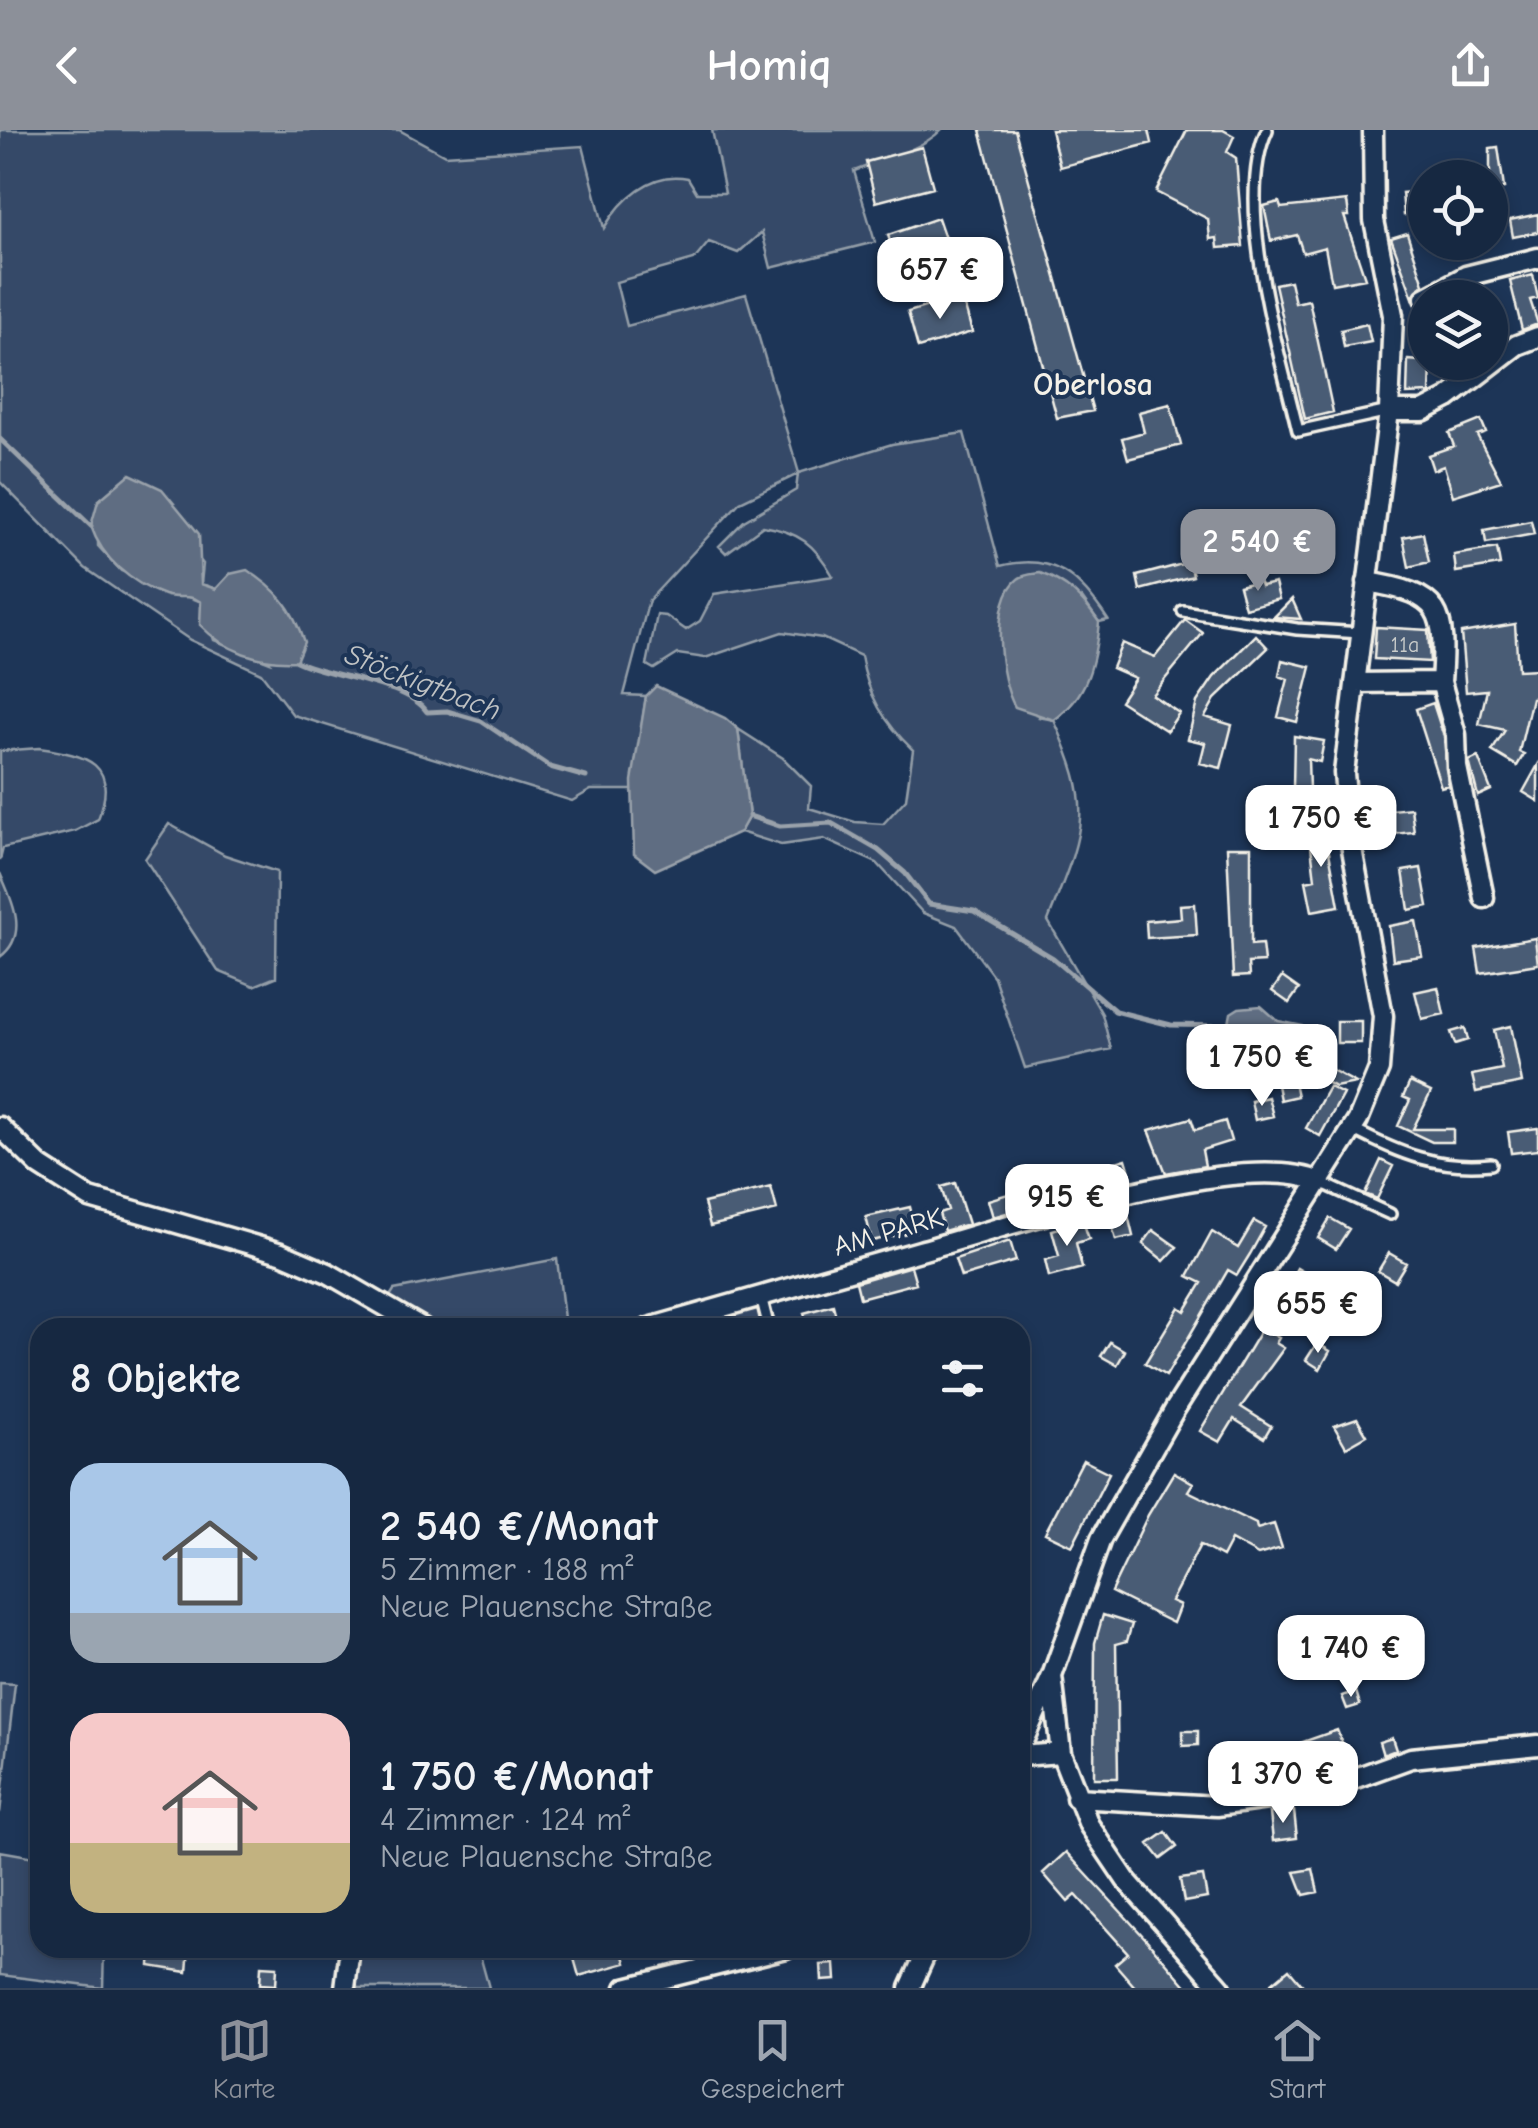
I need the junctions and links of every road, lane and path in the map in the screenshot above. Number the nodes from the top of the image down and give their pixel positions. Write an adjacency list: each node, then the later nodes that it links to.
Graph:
1 (1267, 130): 8 (lane)
2 (1373, 130): 6 (street)
3 (1538, 258): 4 (street)
4 (1459, 280)
5 (1408, 307): 6 (street)
6 (1393, 315): 8 (street)
7 (1538, 337): 8 (street)
8 (1390, 411): 9 (street)
9 (1368, 582): 11 (street); 12 (street)
10 (1183, 612): 11 (lane)
11 (1361, 632): 13 (street)
12 (1441, 682): 13 (street); 14 (street)
13 (1354, 684): 16 (street)
14 (1484, 898)
15 (0, 1127): 21 (street)
16 (1352, 1129): 17 (lane); 18 (street)
17 (1491, 1164)
18 (1320, 1182): 19 (lane); 20 (street, AM PARK); 24 (street)
19 (1390, 1214)
20 (761, 1296): 22 (street, AM PARK); 23 (lane)
21 (406, 1318)
22 (684, 1318)
23 (766, 1318)
24 (1052, 1676): 25 (street); 27 (street)
25 (1030, 1726)
26 (1538, 1745): 29 (street)
27 (1061, 1753): 28 (street); 29 (street)
28 (1030, 1755)
29 (1076, 1798): 36 (street)
30 (349, 1958): 33 (street)
31 (746, 1958): 34 (street)
32 (924, 1958): 35 (street)
33 (346, 1988)
34 (626, 1988)
35 (910, 1988)
36 (1221, 1988)

